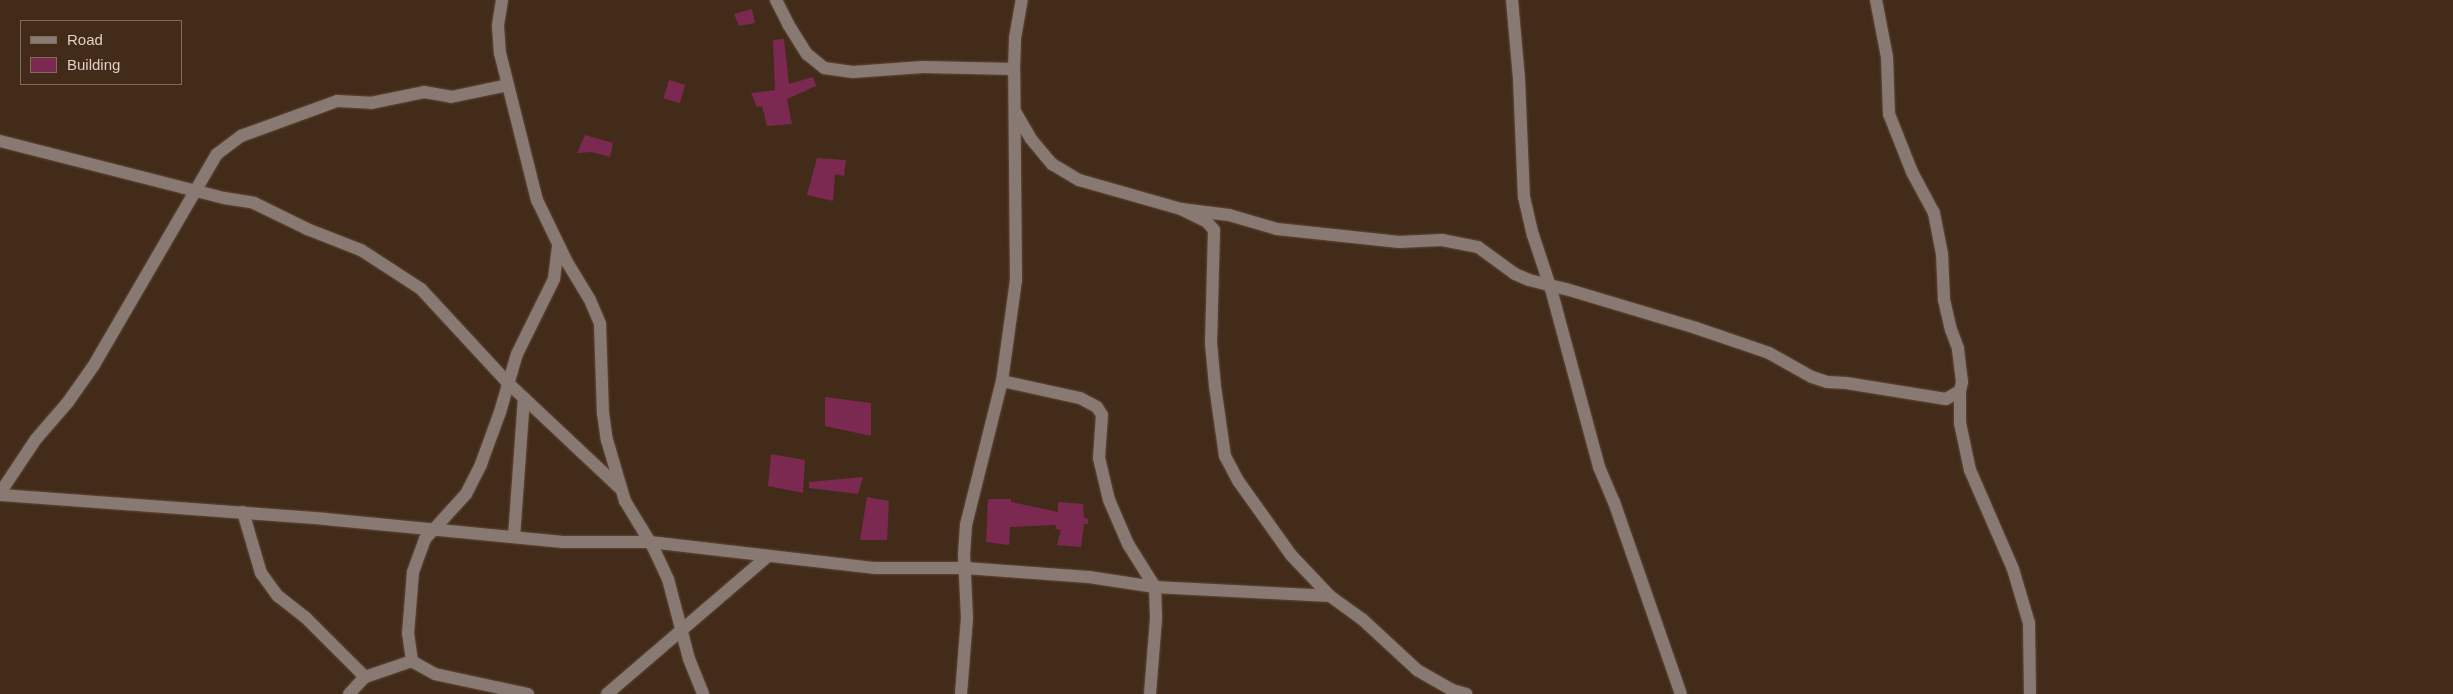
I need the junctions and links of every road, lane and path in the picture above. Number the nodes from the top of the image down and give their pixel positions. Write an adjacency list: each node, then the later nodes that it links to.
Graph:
1 (502, 0): 7 (street)
2 (776, 0): 6 (street)
3 (1022, 0): 6 (street)
4 (1512, 0): 13 (street)
5 (1876, 0): 16 (street)
6 (1014, 69): 8 (street)
7 (508, 85): 10 (street); 12 (street)
8 (1016, 113): 11 (street); 14 (street)
9 (0, 141): 10 (street)
10 (195, 191): 15 (street); 19 (street)
11 (1181, 210): 13 (street); 27 (street)
12 (558, 245): 15 (street); 18 (street)
13 (1550, 287): 16 (street); 38 (street)
14 (1002, 381): 25 (street); 26 (street)
15 (508, 383): 17 (street); 21 (street)
16 (1960, 392): 39 (street)
17 (524, 398): 18 (street); 22 (street)
18 (620, 488): 23 (street)
19 (0, 494): 20 (street)
20 (243, 512): 21 (street); 30 (street)
21 (434, 529): 22 (street); 29 (street)
22 (514, 537): 23 (street)
23 (650, 542): 24 (street); 28 (street)
24 (768, 556): 25 (street); 28 (street)
25 (964, 568): 26 (street); 35 (street)
26 (1154, 587): 27 (street); 36 (street)
27 (1330, 596): 37 (street)
28 (682, 630): 33 (street); 34 (street)
29 (412, 661): 30 (street); 32 (street)
30 (365, 677): 31 (street)
31 (349, 694)
32 (528, 694)
33 (607, 694)
34 (704, 694)
35 (961, 694)
36 (1150, 694)
37 (1466, 694)
38 (1681, 694)
39 (2030, 694)

